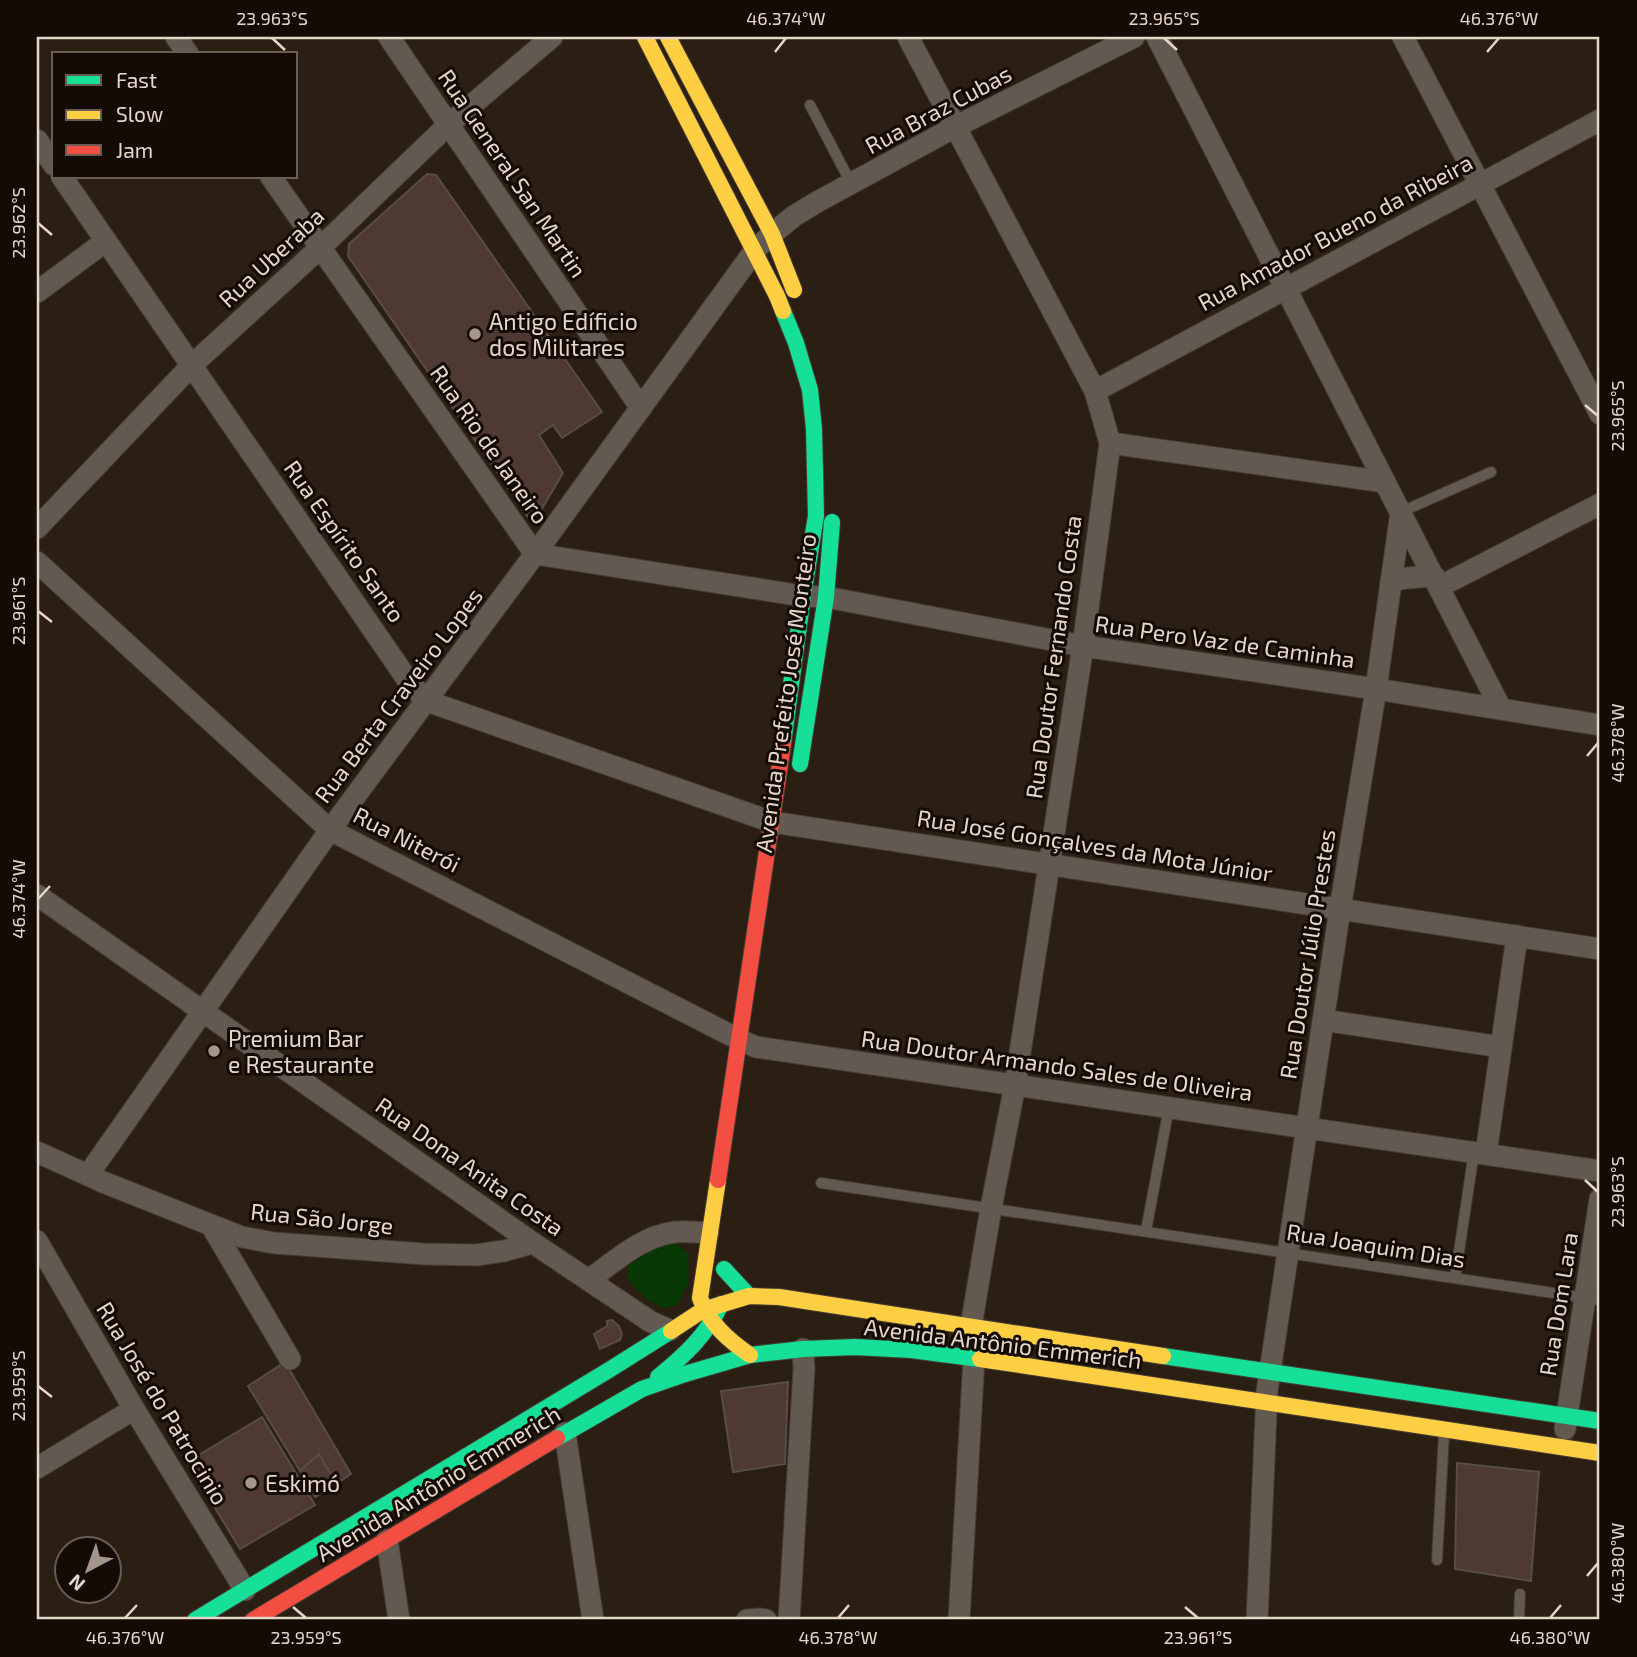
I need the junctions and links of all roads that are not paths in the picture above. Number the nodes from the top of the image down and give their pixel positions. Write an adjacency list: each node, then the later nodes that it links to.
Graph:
1 (176, 37): 10 (street)
2 (389, 37): 13 (street, Rua General San Martin)
3 (552, 37): 13 (street, Rua Uberaba)
4 (645, 37): 24 (main road, Avenida Prefeito José Monteiro)
5 (668, 37): 21 (main road)
6 (908, 37): 14 (street, Rua Doutor Fernando Costa)
7 (1133, 37): 14 (street, Rua Braz Cubas)
8 (1157, 37): 25 (street)
9 (1403, 37): 19 (street)
10 (187, 52)
11 (810, 104): 20 (lane)
12 (1600, 120): 19 (street, Rua Amador Bueno da Ribeira)
13 (448, 125): 23 (street, Rua Uberaba); 30 (street, Rua General San Martin)
14 (955, 127): 20 (street, Rua Braz Cubas); 29 (street, Rua Doutor Fernando Costa)
15 (37, 140): 16 (street)
16 (52, 162)
17 (63, 178): 22 (street, Rua Espírito Santo)
18 (272, 178): 23 (street, Rua Rio de Janeiro)
19 (1480, 184): 25 (street, Rua Amador Bueno da Ribeira); 31 (street)
20 (852, 185): 21 (street, Rua Braz Cubas)
21 (772, 234): 24 (street, Rua Braz Cubas); 27 (main road)
22 (106, 241): 26 (street); 28 (street, Rua Espírito Santo)
23 (320, 248): 28 (street, Rua Uberaba); 39 (street, Rua Rio de Janeiro)
24 (755, 250): 30 (street, Rua Berta Craveiro Lopes); 43 (main road, Avenida Prefeito José Monteiro)
25 (1286, 289): 29 (street, Rua Amador Bueno da Ribeira); 34 (street)
26 (37, 292)
27 (800, 305)
28 (192, 365): 38 (street, Rua Uberaba); 47 (street, Rua Espírito Santo)
29 (1095, 391): 32 (street, Rua Doutor Fernando Costa)
30 (640, 408): 39 (street, Rua Berta Craveiro Lopes)
31 (1600, 414)
32 (1110, 443): 34 (street); 45 (street, Rua Doutor Fernando Costa)
33 (1492, 472): 37 (lane)
34 (1385, 482): 37 (street)
35 (1600, 504): 42 (street)
36 (834, 508): 44 (main road, Avenida Prefeito José Monteiro)
37 (1401, 512): 41 (street, Rua Doutor Júlio Prestes); 42 (street)
38 (37, 528)
39 (536, 554): 43 (street, Rua Rio de Janeiro); 47 (street, Rua Berta Craveiro Lopes)
40 (37, 562): 52 (street, Rua Niterói)
41 (1391, 581): 42 (street); 46 (street, Rua Doutor Júlio Prestes)
42 (1436, 582): 48 (street)
43 (803, 596): 44 (street, Rua Pero Vaz de Caminha); 51 (main road, Avenida Prefeito José Monteiro)
44 (827, 597): 45 (street, Rua Pero Vaz de Caminha); 50 (main road, Avenida Prefeito José Monteiro)
45 (1083, 646): 46 (street, Rua Pero Vaz de Caminha); 53 (street, Rua Doutor Fernando Costa)
46 (1377, 689): 48 (street, Rua Pero Vaz de Caminha); 55 (street, Rua Doutor Júlio Prestes)
47 (427, 701): 51 (street); 52 (street, Rua Berta Craveiro Lopes)
48 (1501, 709): 49 (street, Rua Pero Vaz de Caminha)
49 (1600, 725)
50 (796, 785)
51 (785, 824): 53 (street, Rua José Gonçalves da Mota Júnior); 60 (main road, Avenida Prefeito José Monteiro)
52 (330, 830): 58 (street, Rua Berta Craveiro Lopes); 60 (street, Rua Niterói)
53 (1048, 865): 55 (street, Rua José Gonçalves da Mota Júnior); 62 (street, Rua Doutor Fernando Costa)
54 (37, 895): 58 (street, Rua Dona Anita Costa)
55 (1340, 909): 56 (street, Rua José Gonçalves da Mota Júnior); 59 (street, Rua Doutor Júlio Prestes)
56 (1517, 936): 57 (street, Rua José Gonçalves da Mota Júnior); 61 (street)
57 (1600, 949)
58 (203, 1011): 68 (street, Rua Berta Craveiro Lopes); 75 (street, Rua Dona Anita Costa)
59 (1324, 1020): 61 (street); 64 (street, Rua Doutor Júlio Prestes)
60 (751, 1045): 62 (street, Rua Doutor Armando Sales de Oliveira); 74 (main road, Avenida Prefeito José Monteiro)
61 (1501, 1047): 66 (street)
62 (1015, 1085): 63 (street, Rua Doutor Armando Sales de Oliveira); 71 (street, Rua Doutor Fernando Costa)
63 (1169, 1107): 64 (street, Rua Doutor Armando Sales de Oliveira); 73 (lane)
64 (1307, 1128): 66 (street, Rua Doutor Armando Sales de Oliveira); 77 (street, Rua Doutor Júlio Prestes)
65 (37, 1152): 68 (street, Rua São Jorge)
66 (1480, 1153): 67 (street, Rua Doutor Armando Sales de Oliveira); 78 (lane)
67 (1600, 1171)
68 (89, 1175): 72 (street, Rua São Jorge)
69 (821, 1182): 71 (lane, Rua Joaquim Dias)
70 (1600, 1199): 81 (street, Rua Dom Lara)
71 (991, 1208): 73 (lane, Rua Joaquim Dias); 84 (street, Rua Doutor Fernando Costa)
72 (211, 1226): 75 (street, Rua São Jorge); 90 (street)
73 (1146, 1231): 77 (lane, Rua Joaquim Dias)
74 (708, 1233): 79 (street); 83 (main road, Avenida Prefeito José Monteiro)
75 (533, 1243): 79 (street, Rua Dona Anita Costa)
76 (38, 1244): 94 (street, Rua José do Patrocinio)
77 (1289, 1253): 78 (lane, Rua Joaquim Dias); 91 (street, Rua Doutor Júlio Prestes)
78 (1455, 1278): 81 (lane, Rua Joaquim Dias)
79 (589, 1280): 85 (street, Rua Dona Anita Costa)
80 (749, 1296): 82 (main road, Avenida Antônio Emmerich); 82 (main road); 84 (main road, Avenida Antônio Emmerich)
81 (1593, 1299): 95 (street, Rua Dom Lara)
82 (721, 1304): 83 (main road)
83 (708, 1316): 85 (main road, Avenida Antônio Emmerich); 87 (main road); 88 (main road)
84 (971, 1326): 91 (main road, Avenida Antônio Emmerich)
85 (670, 1331): 87 (main road); 104 (main road, Avenida Antônio Emmerich)
86 (803, 1349): 88 (main road, Avenida Antônio Emmerich); 89 (main road, Avenida Antônio Emmerich); 112 (street)
87 (690, 1350): 92 (main road)
88 (750, 1355): 92 (main road, Avenida Antônio Emmerich)
89 (974, 1358): 93 (main road, Avenida Antônio Emmerich); 113 (street)
90 (290, 1359)
91 (1270, 1371): 93 (street, Rua Doutor Júlio Prestes); 95 (main road, Avenida Antônio Emmerich)
92 (642, 1389): 98 (main road, Avenida Antônio Emmerich)
93 (1266, 1403): 97 (main road, Avenida Antônio Emmerich); 114 (street, Rua Doutor Júlio Prestes)
94 (134, 1409): 101 (street); 104 (street, Rua José do Patrocinio)
95 (1567, 1416): 96 (main road, Avenida Antônio Emmerich); 99 (street, Rua Dom Lara)
96 (1600, 1421)
97 (1444, 1428): 99 (main road, Avenida Antônio Emmerich); 103 (lane)
98 (565, 1433): 102 (main road, Avenida Antônio Emmerich); 109 (street)
99 (1563, 1446): 100 (main road, Avenida Antônio Emmerich)
100 (1600, 1453)
101 (37, 1468)
102 (387, 1540): 107 (main road, Avenida Antônio Emmerich); 108 (street)
103 (1437, 1560)
104 (245, 1590): 106 (main road, Avenida Antônio Emmerich)
105 (1520, 1594): 115 (lane)
106 (195, 1620)
107 (253, 1620)
108 (399, 1620)
109 (593, 1620)
110 (747, 1620): 111 (street)
111 (766, 1620)
112 (789, 1620)
113 (959, 1620)
114 (1257, 1620)
115 (1519, 1620)

